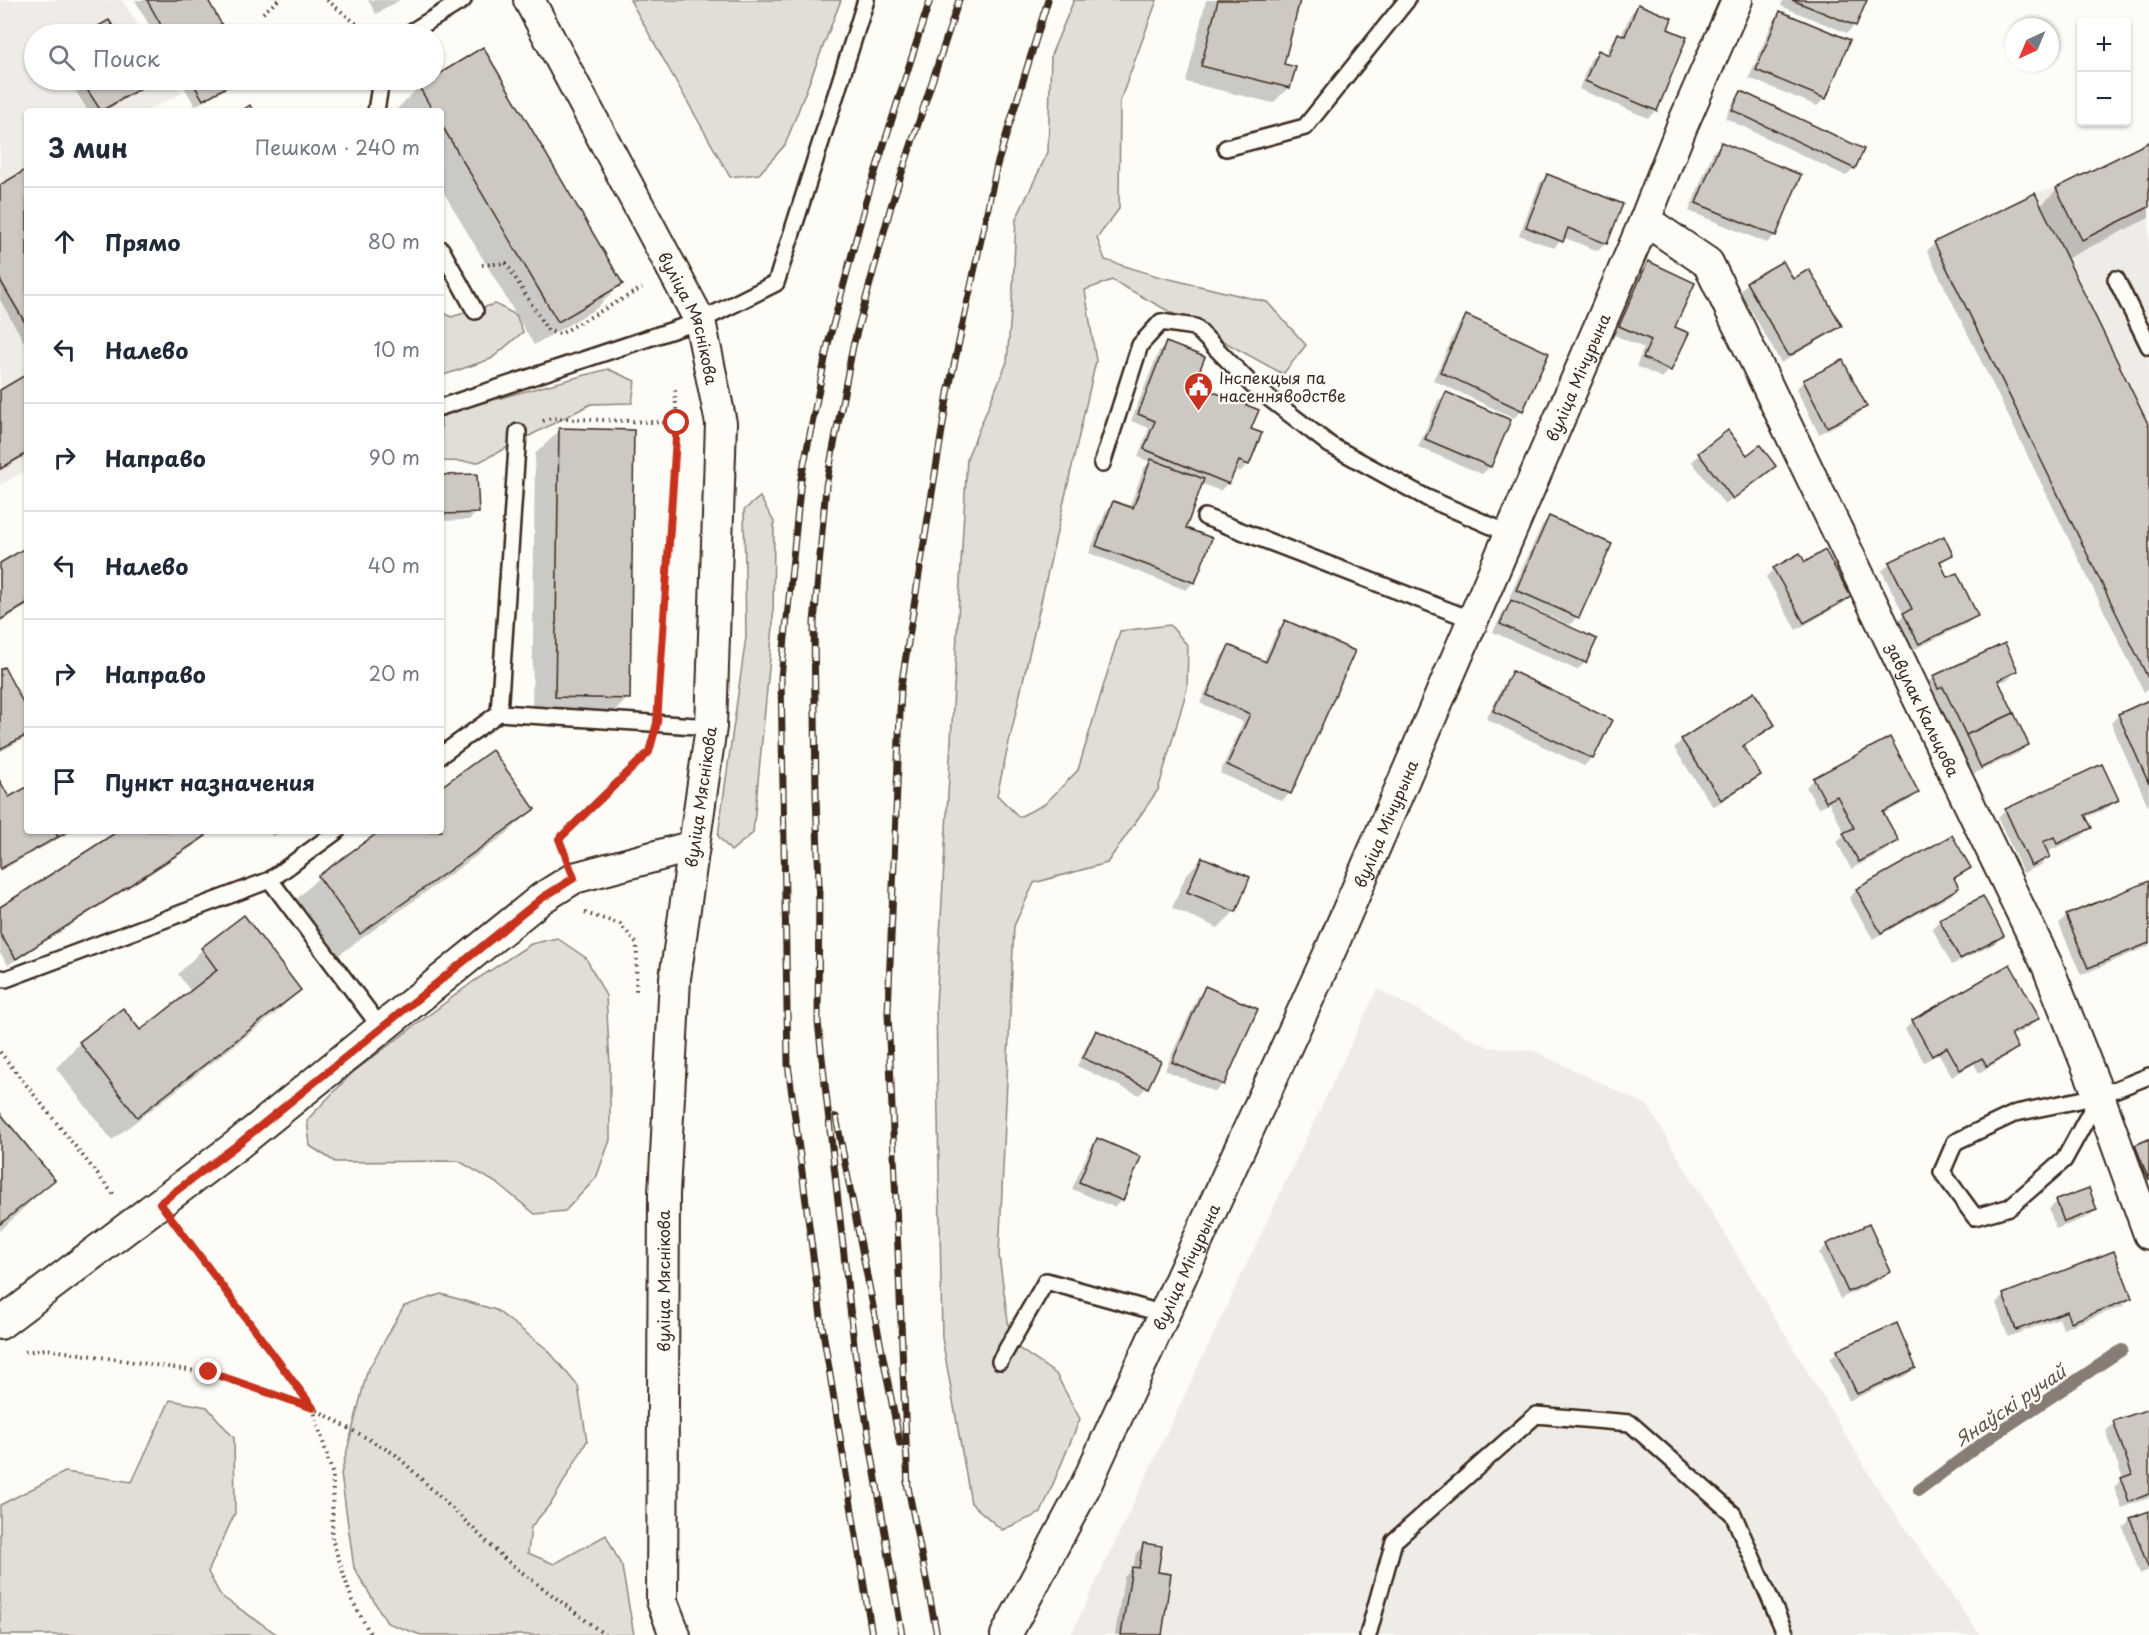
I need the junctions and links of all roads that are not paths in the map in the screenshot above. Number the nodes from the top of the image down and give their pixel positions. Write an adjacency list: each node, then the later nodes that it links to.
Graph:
1 (463, 0): 6 (lane)
2 (529, 0): 14 (street, вуліца Мяснікова)
3 (866, 0): 14 (lane)
4 (1407, 0): 9 (lane)
5 (1737, 0): 10 (street, вуліца Мічурына)
6 (424, 24)
7 (379, 90): 8 (lane)
8 (376, 108)
9 (1226, 148)
10 (1645, 220): 20 (street, вуліца Мічурына); 31 (street, завулак Кальцова)
11 (444, 254): 13 (lane)
12 (2116, 279): 15 (lane)
13 (475, 311)
14 (686, 326): 16 (lane); 23 (street, вуліца Мяснікова)
15 (2149, 346)
16 (444, 406)
17 (518, 432): 22 (lane)
18 (1102, 464): 20 (lane)
19 (1205, 517): 21 (lane)
20 (1510, 534): 21 (street, вуліца Мічурына)
21 (1473, 620): 33 (street, вуліца Мічурына)
22 (500, 713): 23 (lane); 24 (lane)
23 (711, 727): 26 (street, вуліца Мяснікова)
24 (444, 753)
25 (333, 834): 27 (lane)
26 (694, 846): 29 (street); 36 (street, вуліца Мяснікова)
27 (270, 880): 28 (lane); 29 (lane)
28 (0, 978)
29 (381, 1028): 34 (street)
30 (2149, 1076): 31 (lane)
31 (2098, 1096): 31 (lane); 32 (street, завулак Кальцова)
32 (2149, 1234)
33 (1164, 1314): 35 (lane); 37 (street, вуліца Мічурына)
34 (0, 1324)
35 (1000, 1361)
36 (675, 1635)
37 (1006, 1635)
38 (1368, 1635): 39 (lane)
39 (1786, 1635)

